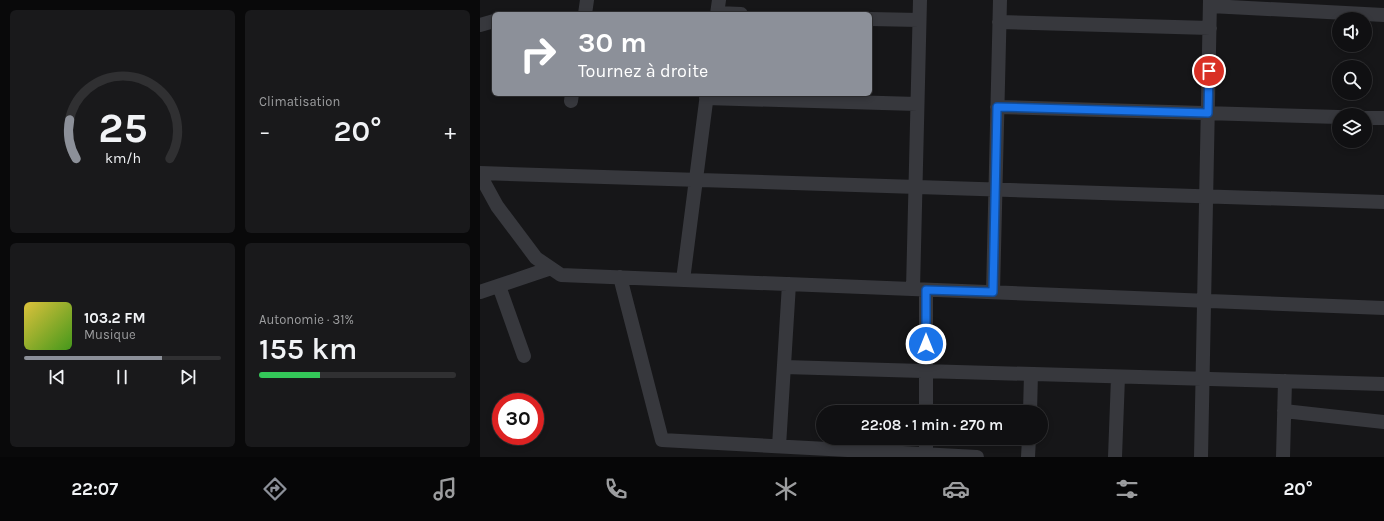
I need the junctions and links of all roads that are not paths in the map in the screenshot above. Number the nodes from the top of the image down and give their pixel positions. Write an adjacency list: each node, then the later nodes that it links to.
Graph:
1 (587, 0): 6 (street)
2 (920, 0): 10 (street)
3 (1000, 0): 12 (street)
4 (1210, 3): 8 (street); 14 (street)
5 (718, 9): 7 (street)
6 (585, 12)
7 (731, 12)
8 (1384, 15)
9 (872, 19): 10 (street)
10 (919, 20): 16 (street)
11 (492, 22): 13 (street)
12 (999, 22): 14 (street); 17 (street)
13 (480, 25)
14 (1210, 28): 18 (street)
15 (707, 96): 16 (street); 23 (street)
16 (918, 104): 24 (street)
17 (997, 107): 18 (street); 25 (street)
18 (1208, 113): 19 (street); 26 (street)
19 (1332, 117)
20 (1372, 118): 21 (street)
21 (1384, 118)
22 (480, 174): 23 (street); 28 (street)
23 (696, 180): 24 (street); 30 (street)
24 (916, 187): 25 (street); 33 (street)
25 (996, 190): 26 (street); 35 (street)
26 (1206, 196): 27 (street); 36 (street)
27 (1384, 202)
28 (551, 268): 29 (street); 32 (street)
29 (620, 277): 30 (street); 52 (street)
30 (683, 280): 31 (street)
31 (789, 284): 33 (street); 39 (street)
32 (499, 286): 34 (street); 38 (street)
33 (920, 289): 35 (street); 40 (street)
34 (480, 292)
35 (993, 292): 36 (street)
36 (1204, 301): 37 (street); 43 (street)
37 (1384, 308)
38 (524, 356)
39 (784, 368): 40 (street); 52 (street)
40 (925, 371): 41 (street); 46 (street)
41 (1031, 374): 42 (street); 47 (street)
42 (1118, 377): 43 (street); 57 (street)
43 (1202, 379): 44 (street); 58 (street)
44 (1285, 381): 45 (street); 48 (street)
45 (1384, 384)
46 (926, 405)
47 (1030, 405)
48 (1284, 411): 49 (street); 59 (street)
49 (1384, 422)
50 (926, 445): 54 (street)
51 (1029, 445): 56 (street)
52 (779, 446): 53 (street)
53 (833, 453): 54 (street)
54 (926, 456): 55 (street)
55 (977, 457)
56 (1028, 457)
57 (1115, 457)
58 (1201, 457)
59 (1283, 457)

